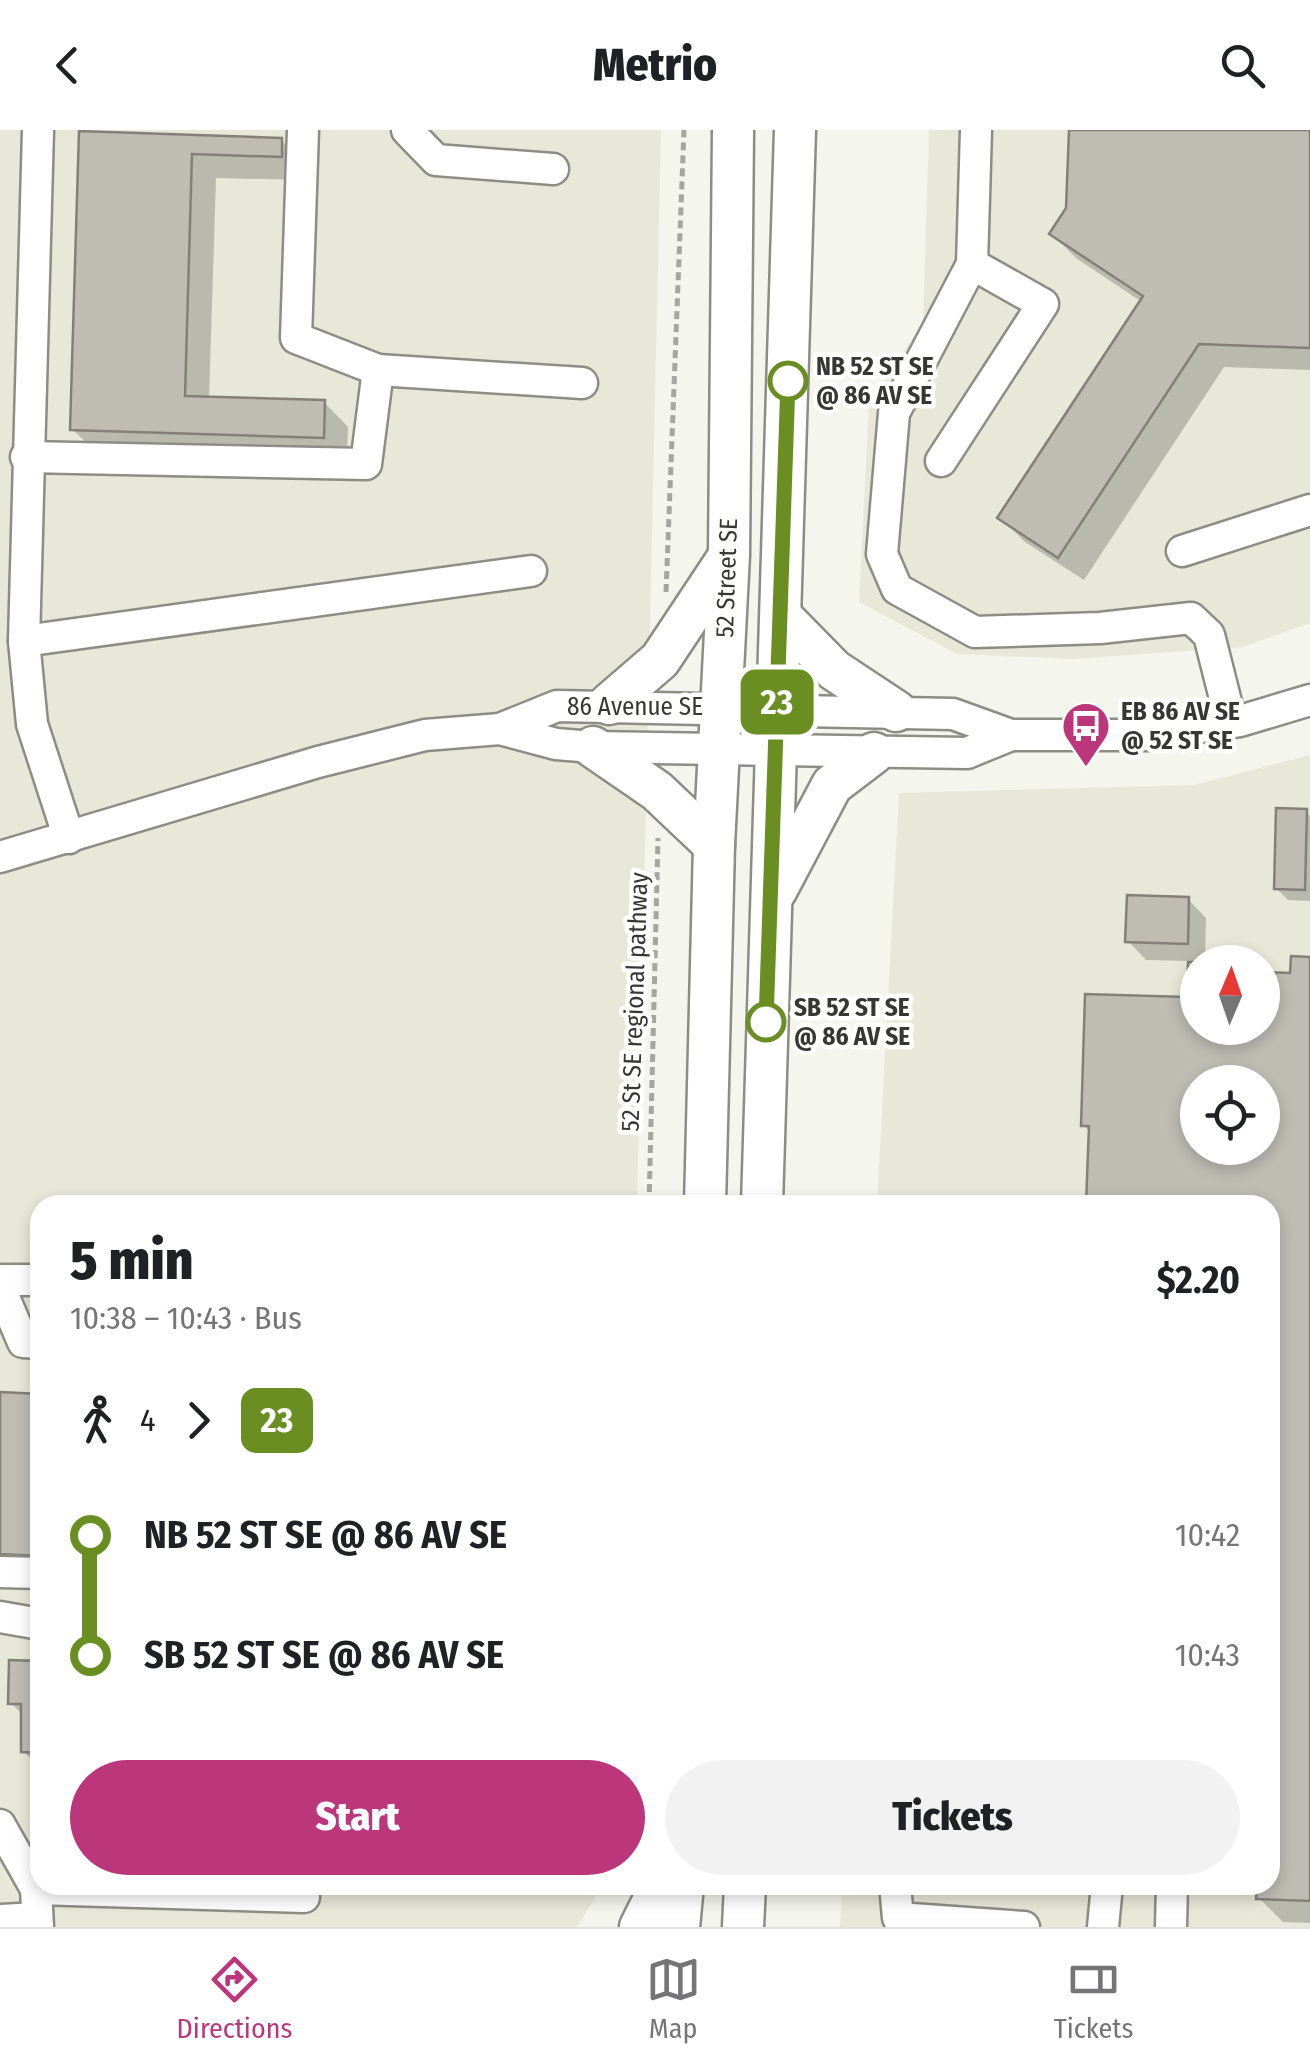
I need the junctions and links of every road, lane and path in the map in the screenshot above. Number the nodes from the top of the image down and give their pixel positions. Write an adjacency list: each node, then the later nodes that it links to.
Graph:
1 (38, 130): 12 (street)
2 (303, 130): 10 (street)
3 (406, 130): 8 (street)
4 (684, 130): 18 (path)
5 (733, 130): 16 (main road, 52 Street SE)
6 (794, 130): 19 (main road)
7 (976, 130): 9 (street)
8 (554, 170)
9 (972, 264): 13 (street); 26 (street)
10 (378, 370): 11 (street); 12 (street)
11 (582, 383)
12 (26, 457): 20 (street)
13 (942, 461)
14 (1310, 510): 15 (street)
15 (1182, 552)
16 (729, 555): 22 (main road); 23 (main road, 52 Street SE)
17 (531, 571): 20 (street)
18 (665, 599)
19 (781, 616): 24 (main road); 25 (main road)
20 (24, 641): 34 (street)
21 (1310, 700): 26 (street, 86 Avenue SE)
22 (610, 704): 23 (street, 86 Avenue SE); 27 (street, 86 Avenue SE)
23 (722, 707): 24 (street, 86 Avenue SE); 30 (main road, 52 Street SE)
24 (777, 710): 25 (street, 86 Avenue SE); 31 (main road)
25 (896, 712): 28 (street, 86 Avenue SE)
26 (1231, 722): 28 (street, 86 Avenue SE)
27 (500, 729): 29 (street, 86 Avenue SE); 34 (street, 86 Avenue SE)
28 (1011, 735): 32 (street, 86 Avenue SE)
29 (592, 747): 30 (street, 86 Avenue SE); 35 (main road)
30 (721, 748): 31 (street, 86 Avenue SE); 35 (main road, 52 Street SE)
31 (775, 750): 32 (street, 86 Avenue SE); 37 (main road)
32 (874, 753): 37 (main road)
33 (656, 826): 38 (path, 52 St SE regional pathway)
34 (69, 838): 36 (street, 86 Avenue SE)
35 (714, 845): 39 (main road, 52 Street SE)
36 (0, 857)
37 (770, 904): 40 (main road)
38 (648, 1195)
39 (705, 1195)
40 (762, 1195)
41 (0, 1280): 42 (street)
42 (30, 1280)
43 (0, 1288): 44 (street)
44 (30, 1342)
45 (0, 1572): 46 (street)
46 (30, 1573)
47 (0, 1617): 48 (street)
48 (30, 1622)
49 (0, 1825): 50 (street)
50 (30, 1895)
51 (656, 1895): 60 (main road)
52 (682, 1895): 61 (main road)
53 (744, 1895): 62 (main road)
54 (896, 1895): 63 (street)
55 (1106, 1895): 64 (street)
56 (1172, 1895): 65 (street)
57 (304, 1903): 58 (street)
58 (37, 1911): 59 (street)
59 (0, 1920)
60 (640, 1927)
61 (680, 1927)
62 (744, 1927)
63 (1024, 1927)
64 (1103, 1927)
65 (1171, 1927)

